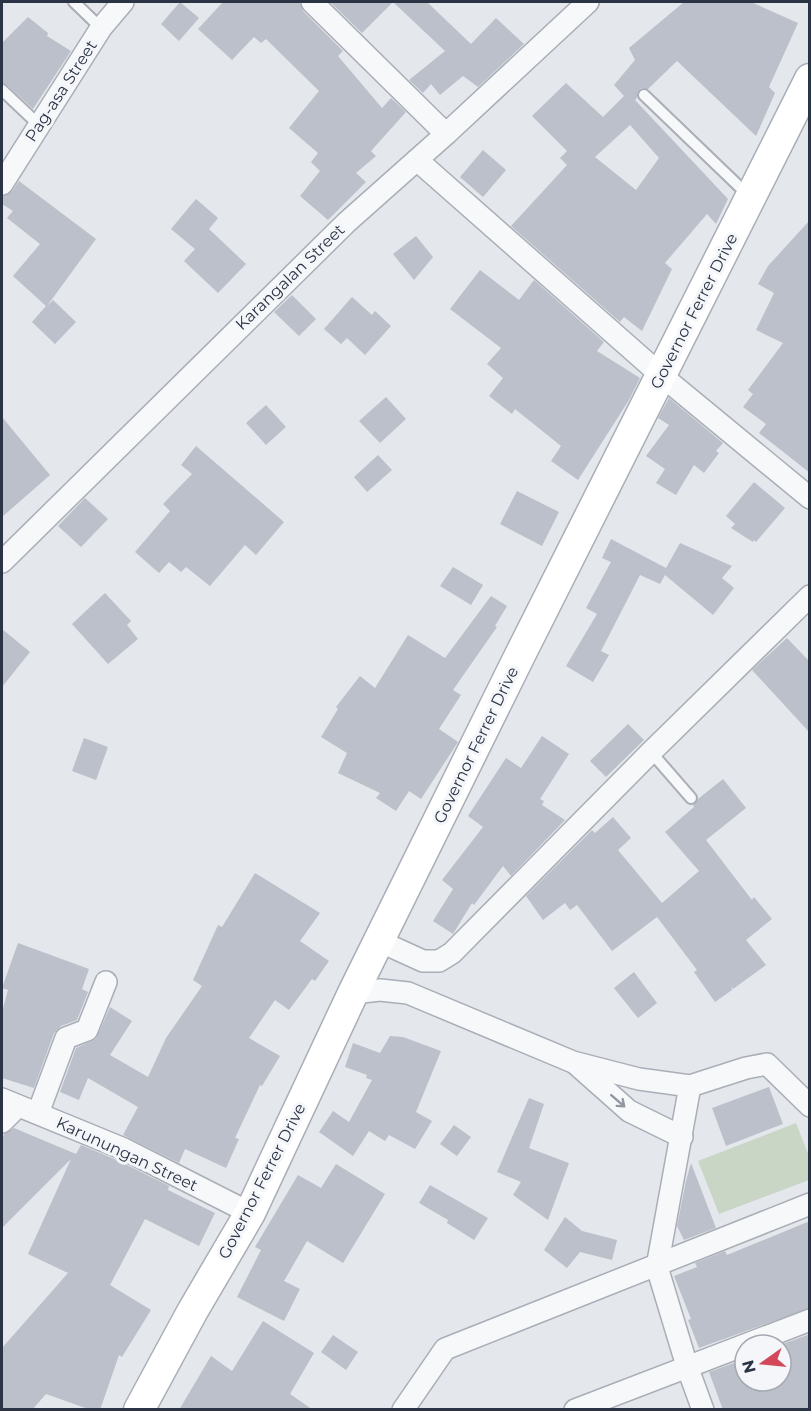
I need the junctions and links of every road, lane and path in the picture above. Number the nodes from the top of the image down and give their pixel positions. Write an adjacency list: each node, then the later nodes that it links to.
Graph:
1 (74, 2): 5 (lane)
2 (123, 2): 5 (street, Pag-asa Street)
3 (312, 2): 10 (street)
4 (588, 2): 10 (street, Karangalan Street)
5 (101, 28): 9 (street, Pag-asa Street)
6 (810, 79): 13 (main road, Governor Ferrer Drive)
7 (2, 90): 9 (lane)
8 (644, 94): 13 (lane)
9 (39, 125): 12 (street, Pag-asa Street)
10 (446, 134): 11 (street, Karangalan Street)
11 (417, 160): 14 (street); 16 (street, Karangalan Street)
12 (2, 184)
13 (751, 197): 14 (main road, Governor Ferrer Drive)
14 (662, 375): 15 (street); 20 (main road, Governor Ferrer Drive)
15 (810, 498)
16 (2, 562)
17 (810, 596): 18 (street)
18 (651, 752): 19 (lane); 20 (street)
19 (691, 798)
20 (379, 941): 22 (main road, Governor Ferrer Drive)
21 (106, 982): 27 (street)
22 (353, 993): 23 (street); 31 (main road, Governor Ferrer Drive)
23 (573, 1062): 24 (street); 29 (street, one-way to 29)
24 (690, 1086): 26 (street); 29 (street)
25 (10, 1102): 27 (street, Karunungan Street); 28 (street)
26 (810, 1106)
27 (38, 1113): 31 (street, Karunungan Street)
28 (2, 1122)
29 (682, 1137): 32 (street)
30 (810, 1204): 32 (street)
31 (250, 1213): 35 (main road, Governor Ferrer Drive)
32 (657, 1267): 34 (street); 36 (street)
33 (810, 1320): 34 (street)
34 (687, 1366): 37 (street); 38 (street)
35 (140, 1410)
36 (403, 1410)
37 (575, 1410)
38 (703, 1410)

